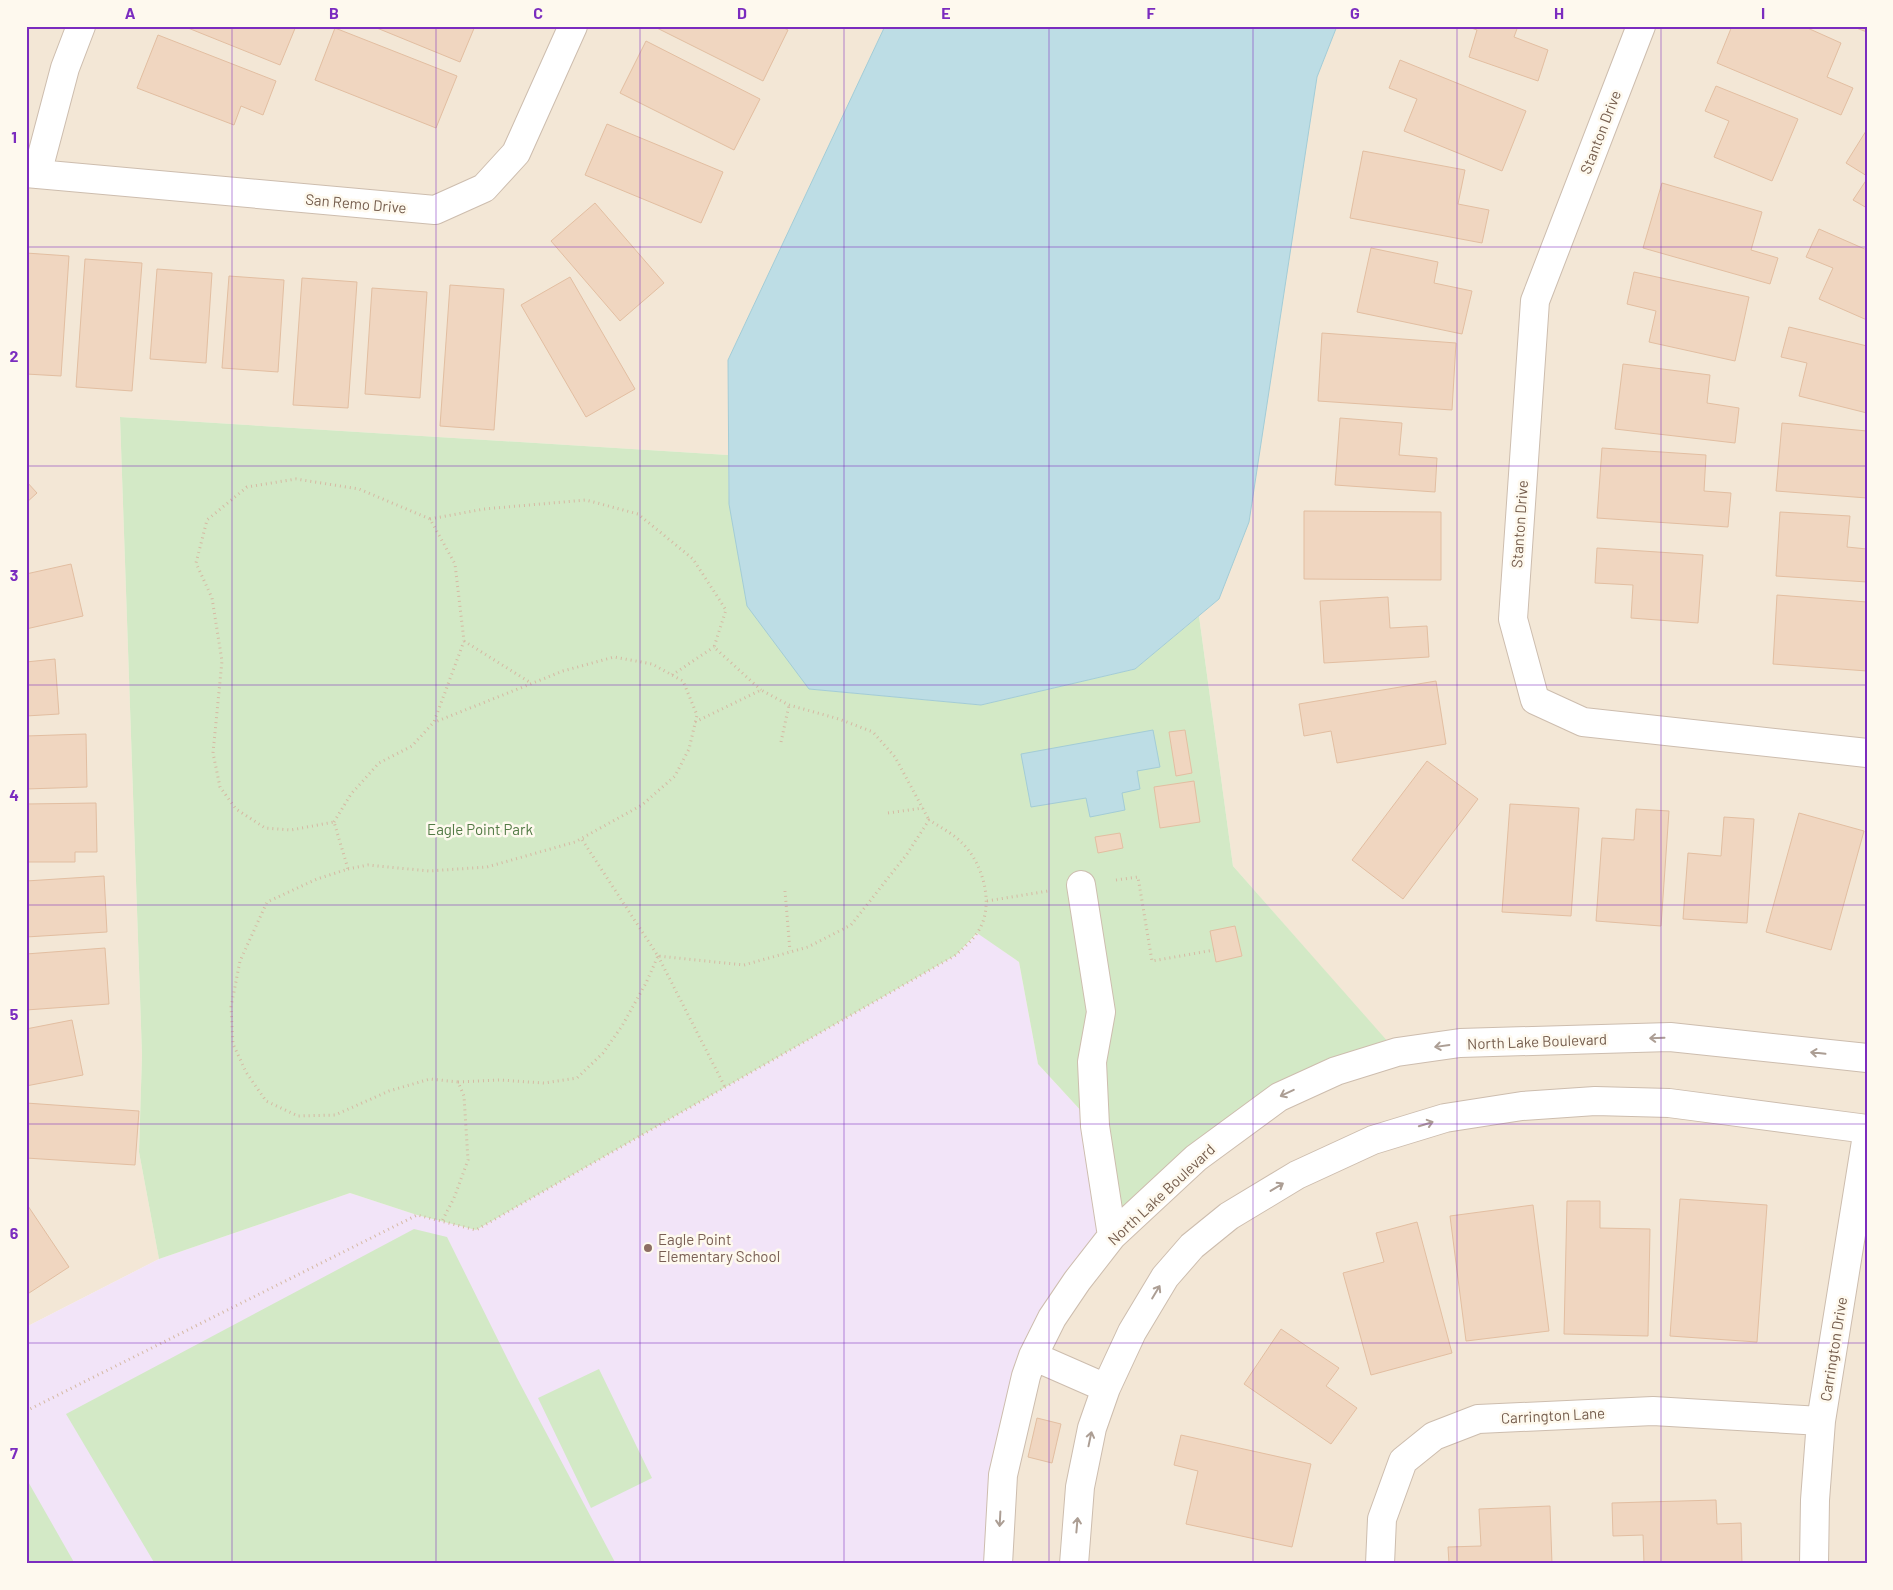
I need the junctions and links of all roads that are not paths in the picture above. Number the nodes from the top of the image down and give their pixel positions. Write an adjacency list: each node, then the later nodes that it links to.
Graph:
1 (81, 26): 4 (street, San Remo Drive)
2 (573, 26): 4 (street, San Remo Drive)
3 (1641, 26): 5 (street, Stanton Drive)
4 (32, 174)
5 (1867, 753)
6 (1081, 886): 10 (street)
7 (1867, 1058): 10 (street, North Lake Boulevard, one-way to 10)
8 (1867, 1129): 12 (street, one-way to 8)
9 (1867, 1135): 13 (street, Carrington Drive)
10 (1112, 1236): 11 (street, North Lake Boulevard)
11 (1033, 1356): 12 (street); 14 (street, North Lake Boulevard, one-way to 14)
12 (1106, 1388): 15 (street, one-way to 12)
13 (1821, 1420): 16 (street, Carrington Lane); 17 (street, Carrington Drive)
14 (998, 1564)
15 (1074, 1564)
16 (1380, 1564)
17 (1814, 1564)

